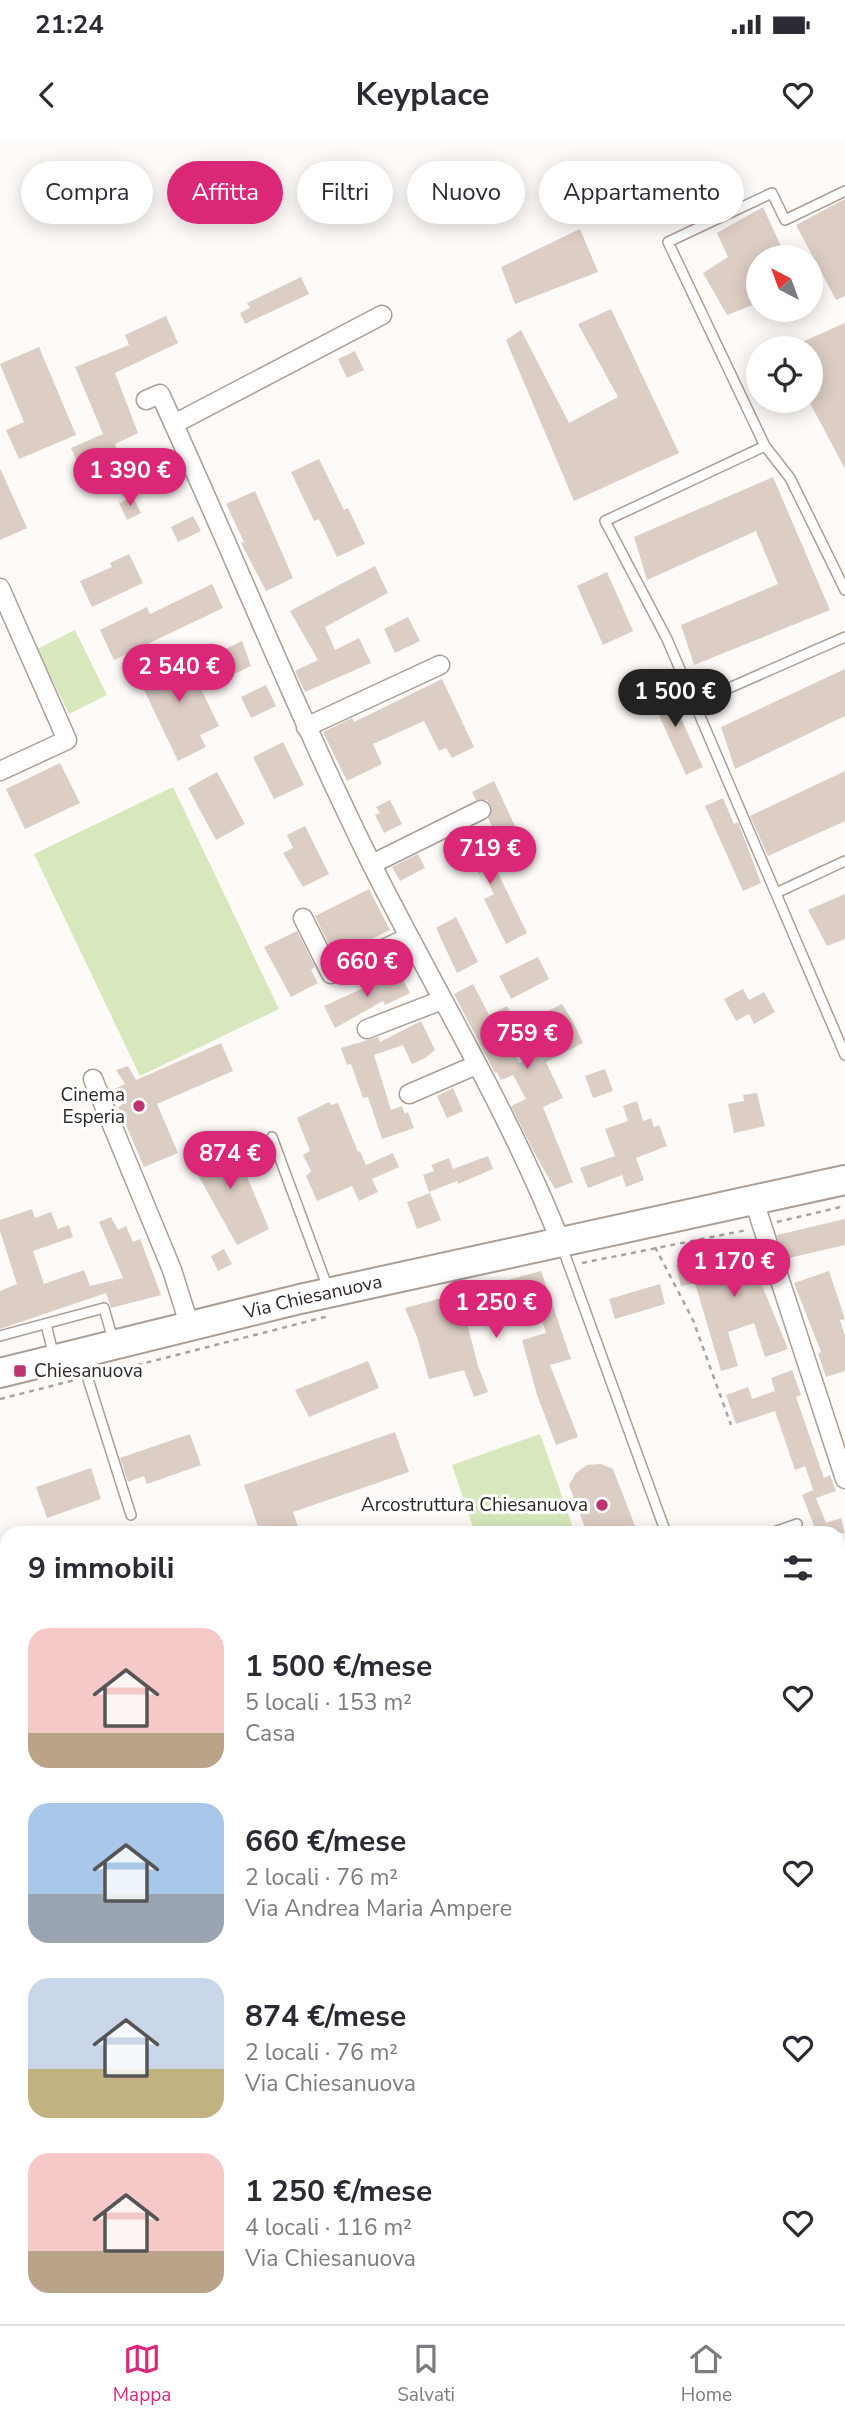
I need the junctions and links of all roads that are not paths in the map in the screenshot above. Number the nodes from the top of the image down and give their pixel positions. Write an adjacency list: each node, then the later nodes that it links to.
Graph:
1 (845, 191): 5 (lane)
2 (382, 314): 4 (street)
3 (146, 400): 4 (street)
4 (174, 424): 11 (street)
5 (765, 446): 7 (lane); 10 (lane)
6 (0, 588): 12 (street)
7 (845, 590)
8 (845, 637): 10 (lane)
9 (440, 665): 11 (street)
10 (695, 703): 16 (lane)
11 (306, 727): 15 (street)
12 (0, 771)
13 (481, 810): 15 (street)
14 (845, 861): 16 (lane)
15 (372, 864): 18 (street)
16 (776, 893): 21 (lane)
17 (303, 918): 18 (street)
18 (409, 936): 19 (street)
19 (442, 1000): 20 (street); 22 (street)
20 (367, 1029)
21 (845, 1055)
22 (476, 1065): 24 (street); 28 (street)
23 (93, 1079): 31 (street)
24 (410, 1094)
25 (272, 1137): 29 (lane)
26 (845, 1180): 27 (main road, Via Chiesanuova)
27 (754, 1201): 28 (main road, Via Chiesanuova); 36 (street)
28 (570, 1253): 29 (main road, Via Chiesanuova); 39 (lane)
29 (332, 1303): 31 (main road, Via Chiesanuova)
30 (46, 1324): 32 (lane); 33 (lane); 34 (lane)
31 (190, 1327): 33 (main road, Via Chiesanuova)
32 (0, 1336)
33 (114, 1357): 34 (main road, Via Chiesanuova)
34 (66, 1365): 35 (main road, Via Chiesanuova); 37 (lane)
35 (0, 1373)
36 (845, 1479)
37 (131, 1515)
38 (797, 1524): 40 (lane)
39 (664, 1526)
40 (791, 1526)

